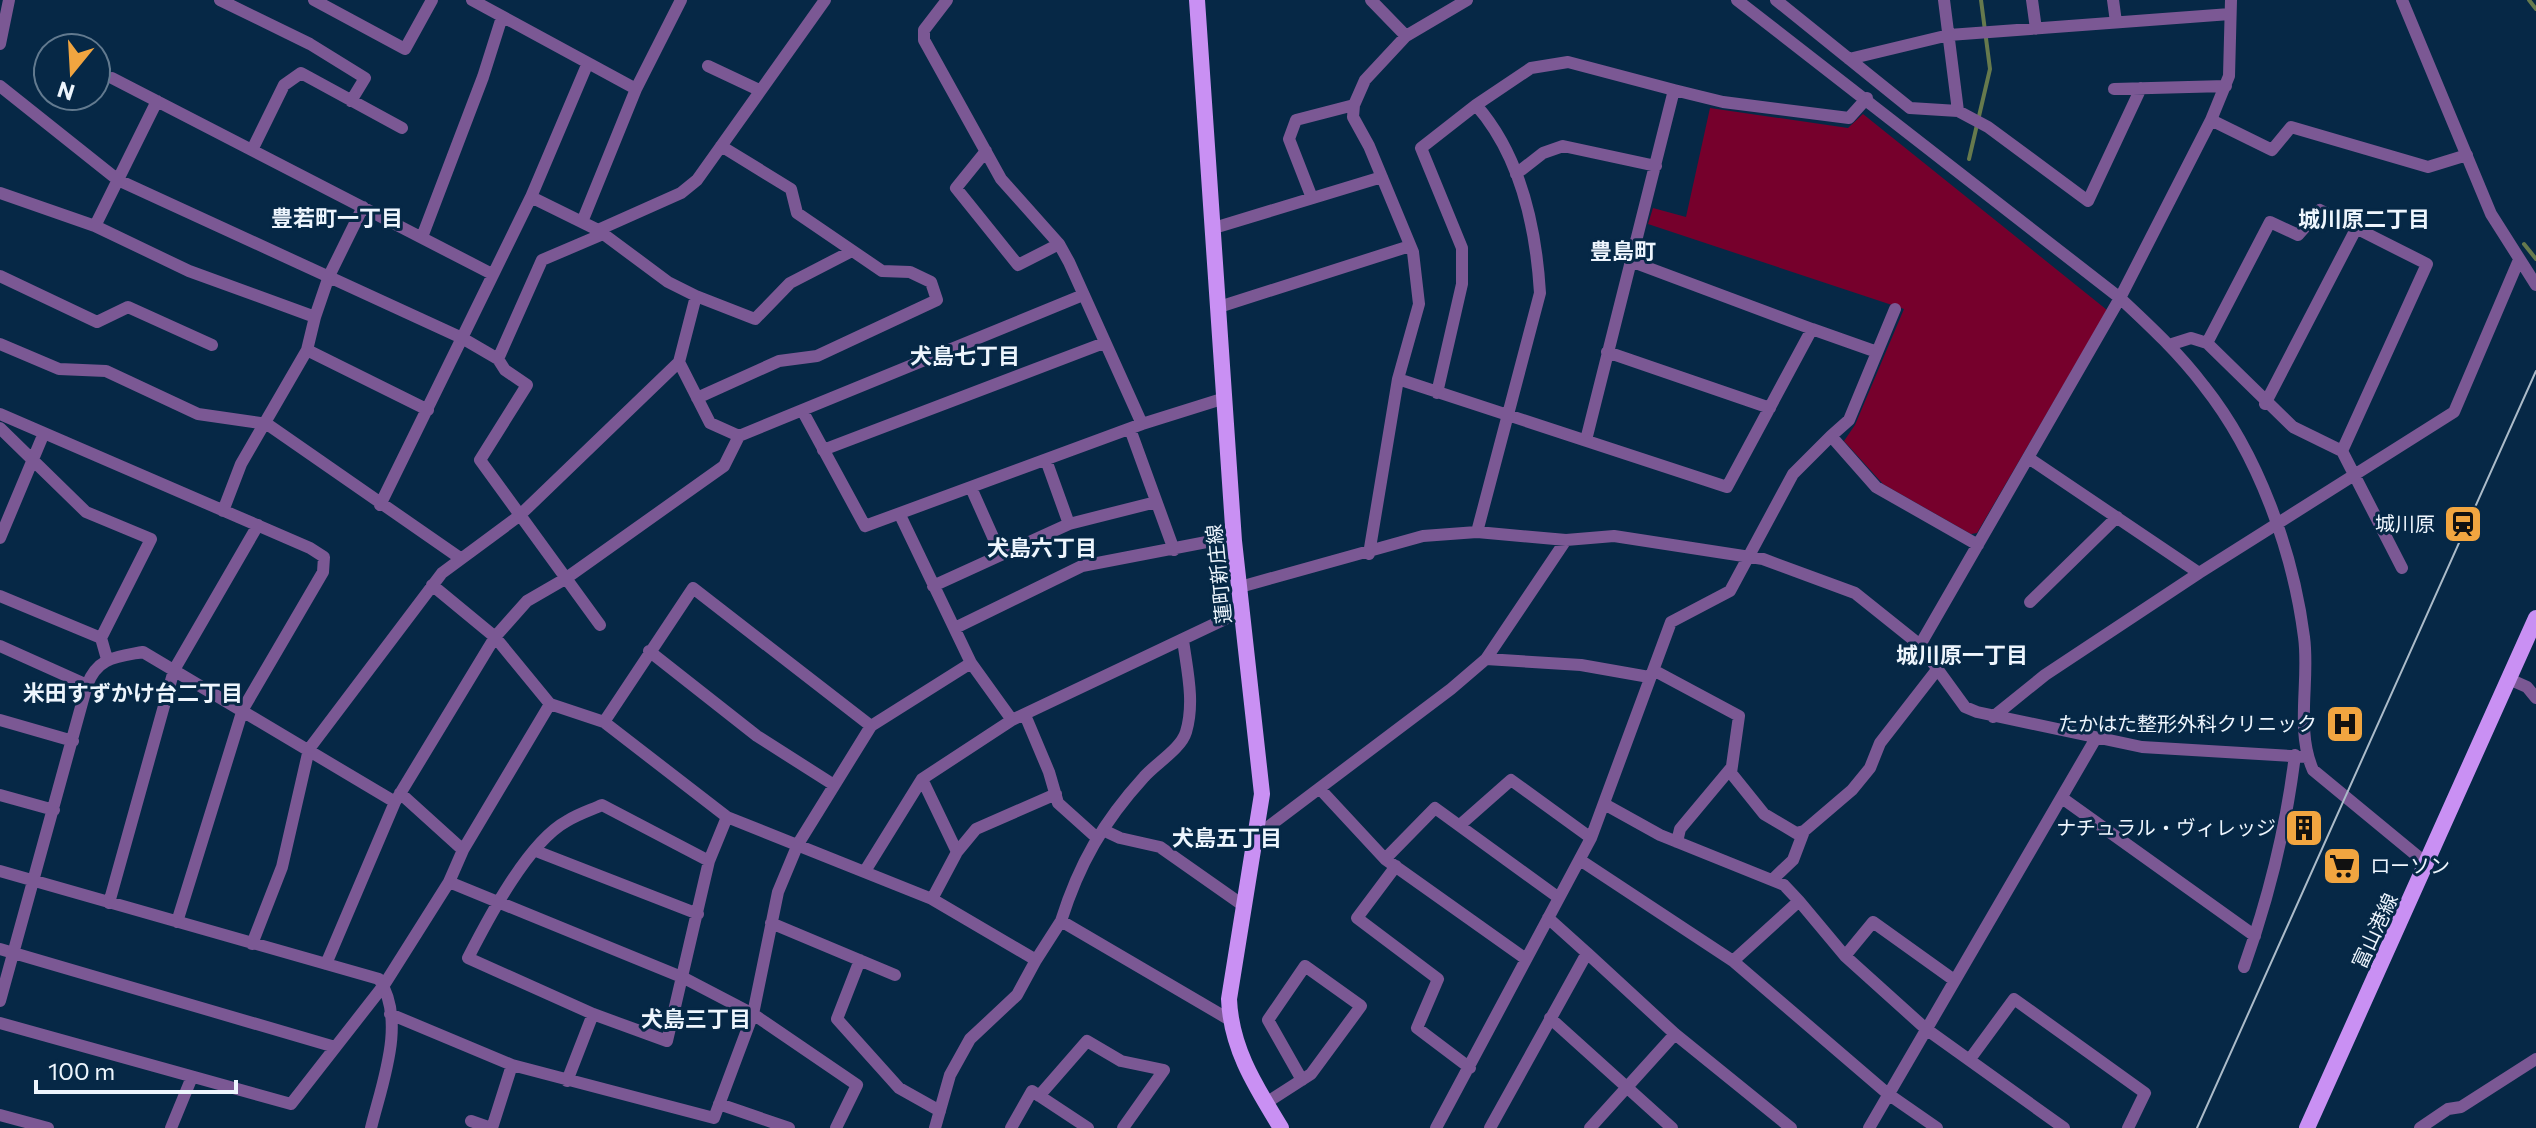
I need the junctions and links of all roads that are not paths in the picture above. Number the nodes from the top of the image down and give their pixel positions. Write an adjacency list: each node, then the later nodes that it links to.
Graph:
1 (9, 0): 21 (street); 29 (street)
2 (220, 0): 43 (street)
3 (314, 0): 22 (street)
4 (347, 0): 22 (street)
5 (432, 0): 22 (street)
6 (472, 0): 20 (street)
7 (681, 0): 37 (street)
8 (825, 0): 39 (street)
9 (947, 0): 51 (street)
10 (1197, 0): 64 (main road, 蓮町新庄線)
11 (1371, 0): 28 (street)
12 (1467, 0): 28 (street)
13 (1737, 0): 41 (street)
14 (1776, 0): 30 (street)
15 (1944, 0): 27 (street)
16 (2032, 0): 26 (street)
17 (2113, 0): 25 (street)
18 (2231, 0): 23 (street)
19 (2402, 0): 52 (street)
20 (489, 4): 24 (street)
21 (0, 7)
22 (335, 11)
23 (2230, 14): 25 (street); 35 (street)
24 (502, 17): 31 (street); 66 (street)
25 (2116, 22): 26 (street)
26 (2036, 29): 27 (street)
27 (1949, 35): 30 (street); 46 (street)
28 (1406, 36): 44 (street)
29 (0, 44)
30 (1849, 59): 46 (street)
31 (587, 65): 37 (street); 58 (street)
32 (708, 66): 39 (street)
33 (112, 78): 42 (street)
34 (0, 86): 56 (street)
35 (2226, 86): 36 (street); 47 (street)
36 (2141, 88): 38 (street); 46 (street)
37 (636, 89): 61 (street)
38 (2114, 89)
39 (759, 90): 49 (street)
40 (1674, 90): 41 (street); 45 (street); 53 (street)
41 (1867, 98): 78 (street)
42 (157, 101): 50 (street); 56 (street)
43 (351, 101): 48 (street); 50 (street)
44 (1354, 105): 55 (street); 59 (street)
45 (1476, 105): 54 (street); 95 (street)
46 (1958, 111)
47 (2211, 120): 52 (street); 78 (street)
48 (402, 128)
49 (721, 146): 65 (street); 69 (street)
50 (252, 150): 60 (street)
51 (986, 151): 67 (street); 67 (street)
52 (2467, 155): 71 (street)
53 (1656, 166): 54 (street); 70 (street)
54 (1516, 174): 103 (street)
55 (1382, 177): 59 (street); 68 (street)
56 (118, 180): 62 (street); 74 (street)
57 (0, 193): 62 (street)
58 (531, 197): 61 (street); 72 (street)
59 (1312, 198): 64 (street)
60 (363, 207): 66 (street); 74 (street)
61 (582, 222): 65 (street)
62 (95, 226): 81 (street)
63 (2357, 227): 85 (street); 98 (street); 112 (street)
64 (1214, 228): 79 (main road, 蓮町新庄線)
65 (600, 232): 77 (street); 92 (street)
66 (422, 237): 72 (street)
67 (1059, 244): 76 (street)
68 (1410, 246): 79 (street); 94 (street)
69 (852, 251): 77 (street); 96 (street)
70 (1630, 261): 82 (street); 90 (street)
71 (2518, 262): 75 (street); 116 (street)
72 (492, 274): 83 (street)
73 (0, 276): 87 (street)
74 (329, 276): 81 (street); 83 (street)
75 (2536, 285)
76 (1083, 295): 84 (street); 101 (street)
77 (696, 296): 93 (street)
78 (2120, 298): 88 (street); 113 (street)
79 (1219, 307): 97 (main road, 蓮町新庄線)
80 (1895, 309): 91 (street)
81 (315, 317): 89 (street)
82 (1812, 329): 91 (street); 99 (street)
83 (462, 338): 92 (street); 100 (street)
84 (1104, 343): 105 (street); 111 (street)
85 (2207, 343): 88 (street); 98 (street)
86 (0, 344): 104 (street)
87 (212, 345)
88 (2169, 345): 126 (street)
89 (307, 350): 100 (street); 104 (street)
90 (1607, 352): 99 (street); 110 (street)
91 (1877, 352): 109 (street)
92 (498, 359): 122 (street)
93 (679, 362): 96 (street); 122 (street)
94 (1398, 379): 95 (street); 133 (street)
95 (1437, 393): 103 (street)
96 (697, 398): 108 (street)
97 (1225, 398): 105 (street); 130 (main road, 蓮町新庄線)
98 (2265, 404): 112 (street)
99 (1770, 408): 110 (street)
100 (428, 410): 119 (street)
101 (802, 410): 108 (street); 111 (street)
102 (0, 414): 107 (street)
103 (1510, 418): 110 (street); 127 (street)
104 (267, 424): 119 (street); 120 (street)
105 (1136, 427): 115 (street); 118 (street)
106 (0, 428): 114 (street)
107 (44, 433): 114 (street); 120 (street)
108 (739, 436): 139 (street)
109 (1831, 436): 131 (street); 135 (street)
110 (1586, 440)
111 (823, 450): 121 (street)
112 (2342, 451): 116 (street)
113 (2030, 459): 123 (street); 131 (street)
114 (32, 460): 128 (street); 150 (street)
115 (1046, 460): 117 (street); 124 (street)
116 (2355, 474): 126 (street); 137 (street)
117 (972, 490): 121 (street); 134 (street)
118 (1156, 502): 124 (street); 132 (street)
119 (380, 505): 136 (street)
120 (223, 511): 125 (street)
121 (900, 515): 141 (street)
122 (519, 516): 136 (street); 139 (street)
123 (2117, 517): 138 (street); 144 (street)
124 (1069, 524): 134 (street)
125 (258, 525): 158 (street); 165 (street)
126 (2277, 525): 138 (street); 174 (street)
127 (1477, 532): 129 (street); 133 (street)
128 (0, 538)
129 (1566, 540): 135 (street); 156 (street)
130 (1234, 541): 132 (street); 142 (main road, 蓮町新庄線)
131 (1978, 545): 152 (street)
132 (1174, 550): 148 (street)
133 (1369, 554): 142 (street)
134 (1001, 555): 141 (street)
135 (1747, 556): 152 (street); 160 (street)
136 (460, 558): 140 (street)
137 (2402, 568)
138 (2199, 573): 167 (street)
139 (565, 579): 147 (street); 149 (street)
140 (432, 585): 149 (street); 173 (street)
141 (933, 586): 148 (street)
142 (1240, 587): 145 (main road, 蓮町新庄線)
143 (0, 596): 150 (street)
144 (2030, 602)
145 (1242, 611): 151 (street); 189 (main road, 蓮町新庄線)
146 (2536, 618): 161 (main road, 富山港線)
147 (600, 625)
148 (955, 628): 157 (street)
149 (495, 637): 164 (street); 181 (street)
150 (101, 638): 155 (street)
151 (1183, 640): 166 (street); 188 (street)
152 (1920, 645): 159 (street)
153 (0, 646): 162 (street)
154 (649, 651): 169 (street); 170 (street); 177 (street)
155 (107, 659): 158 (street); 162 (street)
156 (1486, 659): 160 (street); 178 (street)
157 (971, 663): 166 (street); 170 (street)
158 (174, 670): 165 (street); 208 (street)
159 (1936, 671): 167 (street); 187 (street)
160 (1652, 674): 175 (street); 183 (street)
161 (2509, 679): 163 (street); 199 (main road, 富山港線)
162 (87, 685): 172 (street)
163 (2536, 698)
164 (550, 704): 169 (street); 193 (street)
165 (243, 709): 173 (street); 214 (street)
166 (1018, 717): 176 (street); 179 (street)
167 (1993, 717): 171 (street)
168 (0, 720): 172 (street)
169 (604, 722): 185 (street)
170 (871, 726): 177 (street)
171 (2096, 738): 174 (street); 182 (street)
172 (73, 741): 184 (street)
173 (309, 749): 181 (street); 217 (street)
174 (2301, 756): 199 (street); 216 (street)
175 (1731, 768): 187 (street); 191 (street)
176 (922, 779): 195 (street); 201 (street)
177 (834, 785): 192 (street)
178 (1320, 789): 189 (street); 198 (street)
179 (1056, 794): 188 (street); 195 (street)
180 (0, 795): 184 (street)
181 (397, 797): 193 (street); 225 (street)
182 (2062, 798): 216 (street); 229 (street)
183 (1606, 805): 190 (street); 191 (street)
184 (54, 810): 203 (street)
185 (727, 817): 192 (street); 197 (street)
186 (1460, 825): 190 (street); 198 (street); 205 (street)
187 (1804, 831): 202 (street)
188 (1100, 834): 210 (street); 213 (street)
189 (1256, 836): 210 (main road, 蓮町新庄線)
190 (1591, 838): 196 (street)
191 (1677, 842): 202 (street)
192 (798, 844): 201 (street); 215 (street)
193 (463, 850): 204 (street)
194 (536, 851): 197 (street); 209 (street); 211 (street)
195 (957, 852): 206 (street)
196 (1580, 860): 205 (street); 224 (street)
197 (709, 861): 211 (street)
198 (1391, 863): 221 (street); 244 (street)
199 (2427, 864): 277 (main road, 富山港線)
200 (0, 871): 203 (street)
201 (865, 871): 206 (street)
202 (1772, 880): 207 (street)
203 (36, 882): 208 (street); 218 (street)
204 (449, 882): 209 (street); 230 (street)
205 (1559, 898): 212 (street)
206 (932, 899): 223 (street)
207 (1799, 901): 220 (street); 224 (street)
208 (109, 903): 214 (street)
209 (496, 903): 228 (street); 233 (street)
210 (1244, 906): 236 (main road, 蓮町新庄線)
211 (698, 914): 228 (street)
212 (1548, 918): 219 (street); 221 (street)
213 (1061, 921): 223 (street); 236 (street)
214 (177, 922): 217 (street)
215 (771, 923): 222 (street); 234 (street)
216 (2255, 936): 226 (street)
217 (252, 944): 225 (street)
218 (7, 951): 231 (street); 240 (street)
219 (1587, 953): 235 (street); 239 (street)
220 (1845, 956): 229 (street); 238 (street)
221 (1526, 959): 244 (street)
222 (860, 960): 227 (street); 253 (street)
223 (1036, 960): 253 (street)
224 (1733, 961): 249 (street)
225 (326, 964): 230 (street)
226 (2244, 967)
227 (895, 975)
228 (684, 978): 233 (street); 234 (street)
229 (1954, 980): 238 (street)
230 (384, 985): 232 (street); 240 (street)
231 (0, 1001)
232 (390, 1014): 243 (street); 260 (street)
233 (593, 1014): 247 (street)
234 (753, 1014): 252 (street); 263 (street)
235 (1550, 1018): 248 (street); 269 (street)
236 (1230, 1020): 251 (main road, 蓮町新庄線)
237 (0, 1023): 245 (street)
238 (1926, 1029): 241 (street); 249 (street)
239 (1675, 1034): 248 (street); 272 (street)
240 (335, 1047): 245 (street)
241 (1970, 1059): 275 (street); 276 (street)
242 (2536, 1059): 278 (street)
243 (512, 1065): 247 (street); 261 (street)
244 (1470, 1068): 257 (street)
245 (192, 1077): 259 (street)
246 (1302, 1080): 246 (street); 251 (street)
247 (567, 1081): 256 (street)
248 (1627, 1087): 270 (street); 271 (street)
249 (1888, 1094): 273 (street); 274 (street)
250 (1039, 1096): 265 (street); 266 (street); 267 (street)
251 (1266, 1103): 268 (main road, 蓮町新庄線)
252 (719, 1104): 256 (street); 262 (street)
253 (940, 1111): 264 (street)
254 (0, 1115): 258 (street)
255 (471, 1121): 261 (street)
256 (700, 1122)
257 (1441, 1126)
258 (48, 1128)
259 (171, 1128)
260 (371, 1128)
261 (491, 1128)
262 (789, 1128)
263 (836, 1128)
264 (935, 1128)
265 (1011, 1128)
266 (1088, 1128)
267 (1123, 1128)
268 (1281, 1128)
269 (1490, 1128)
270 (1590, 1128)
271 (1672, 1128)
272 (1791, 1128)
273 (1869, 1128)
274 (1937, 1128)
275 (2064, 1128)
276 (2128, 1128)
277 (2307, 1128)
278 (2420, 1128)

